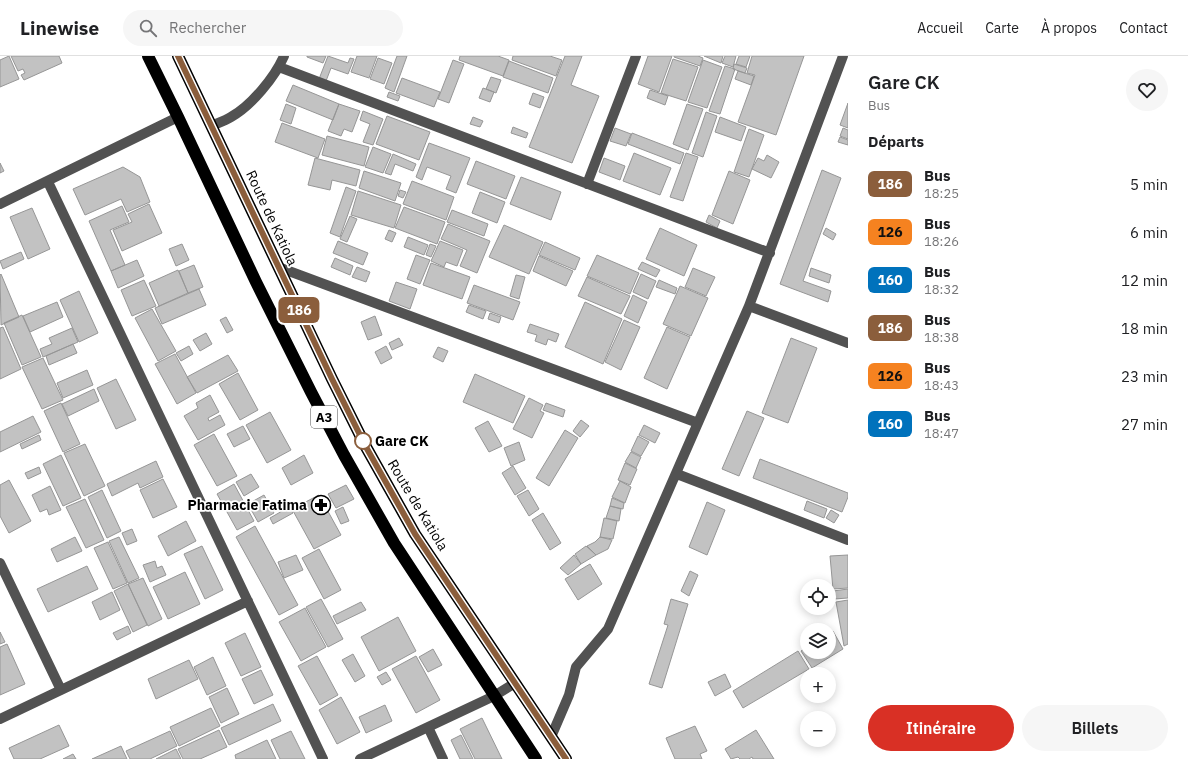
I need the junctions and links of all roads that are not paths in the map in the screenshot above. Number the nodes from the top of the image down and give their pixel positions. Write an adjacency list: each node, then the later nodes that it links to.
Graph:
1 (148, 56): 7 (highway, A3)
2 (178, 56): 8 (highway, Route de Katiola / A3)
3 (284, 56): 6 (street)
4 (636, 56): 10 (street)
5 (842, 56): 12 (street)
6 (279, 67): 8 (street); 10 (street)
7 (178, 117): 9 (street); 23 (highway, A3)
8 (211, 126): 13 (highway, Route de Katiola / A3)
9 (48, 182): 11 (street); 20 (street)
10 (587, 184): 12 (street)
11 (0, 204)
12 (770, 253): 14 (street)
13 (278, 267): 16 (street); 21 (highway, Route de Katiola / A3)
14 (749, 306): 15 (street); 16 (street)
15 (848, 343)
16 (698, 423): 17 (street)
17 (677, 474): 18 (street); 26 (street)
18 (848, 540)
19 (0, 563): 22 (street)
20 (248, 601): 22 (street); 27 (street)
21 (514, 683): 23 (street); 26 (highway, Route de Katiola / A3)
22 (61, 690): 24 (street)
23 (494, 696): 25 (street); 30 (highway, A3)
24 (0, 719)
25 (428, 727): 28 (street); 29 (street)
26 (551, 736): 31 (highway, Route de Katiola / A3)
27 (323, 759)
28 (360, 759)
29 (443, 759)
30 (536, 759)
31 (566, 759)

